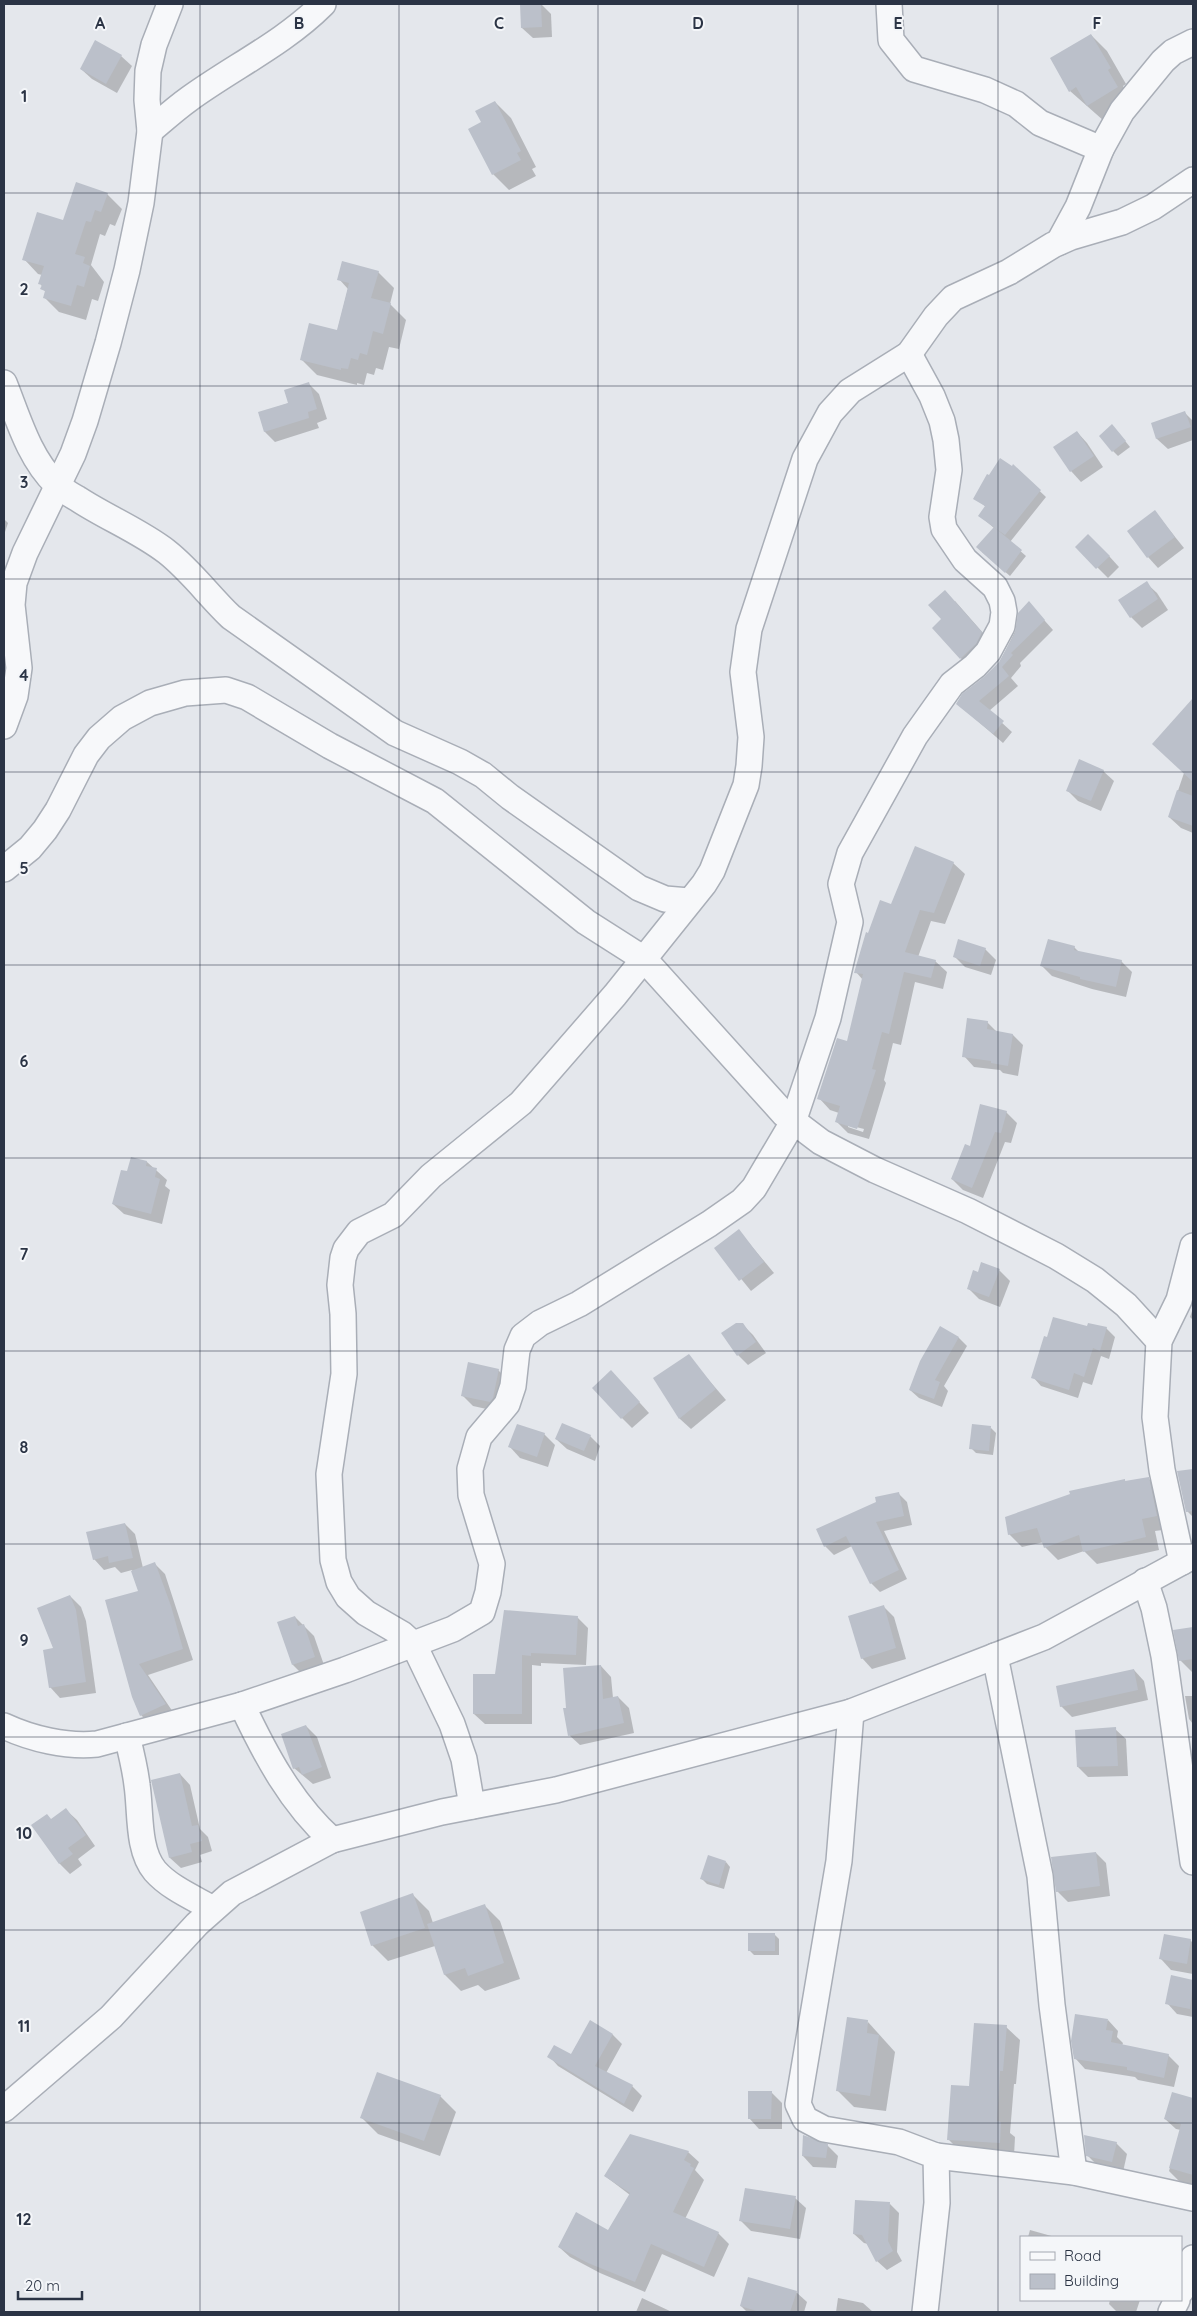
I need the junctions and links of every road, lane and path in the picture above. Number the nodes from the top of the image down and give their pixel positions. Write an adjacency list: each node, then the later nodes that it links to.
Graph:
1 (170, 4): 5 (street)
2 (323, 4): 5 (street)
3 (889, 4): 6 (street)
4 (1193, 42): 6 (street)
5 (150, 131): 11 (street)
6 (1100, 148): 8 (street)
7 (1193, 180): 8 (street)
8 (1059, 242): 9 (street)
9 (909, 354): 14 (street); 16 (street)
10 (4, 383): 11 (street)
11 (57, 485): 12 (street); 14 (street)
12 (4, 726)
13 (4, 869): 15 (street)
14 (689, 901): 15 (street)
15 (644, 959): 16 (street); 21 (street)
16 (793, 1122): 18 (street); 21 (street)
17 (1193, 1246): 18 (street)
18 (1159, 1341): 19 (street)
19 (1188, 1559): 20 (street)
20 (1145, 1580): 22 (street); 29 (street)
21 (414, 1645): 23 (street); 27 (street)
22 (995, 1656): 24 (street); 33 (street)
23 (242, 1705): 26 (street); 28 (street)
24 (851, 1712): 27 (street); 32 (street)
25 (4, 1726): 26 (street)
26 (128, 1736): 30 (street)
27 (472, 1806): 28 (street)
28 (332, 1840): 30 (street)
29 (1193, 1862)
30 (213, 1909): 31 (street)
31 (4, 2107)
32 (936, 2156): 33 (street); 37 (street)
33 (1074, 2172): 34 (street)
34 (1193, 2198)
35 (1193, 2258): 36 (street)
36 (1182, 2289)
37 (925, 2312)

